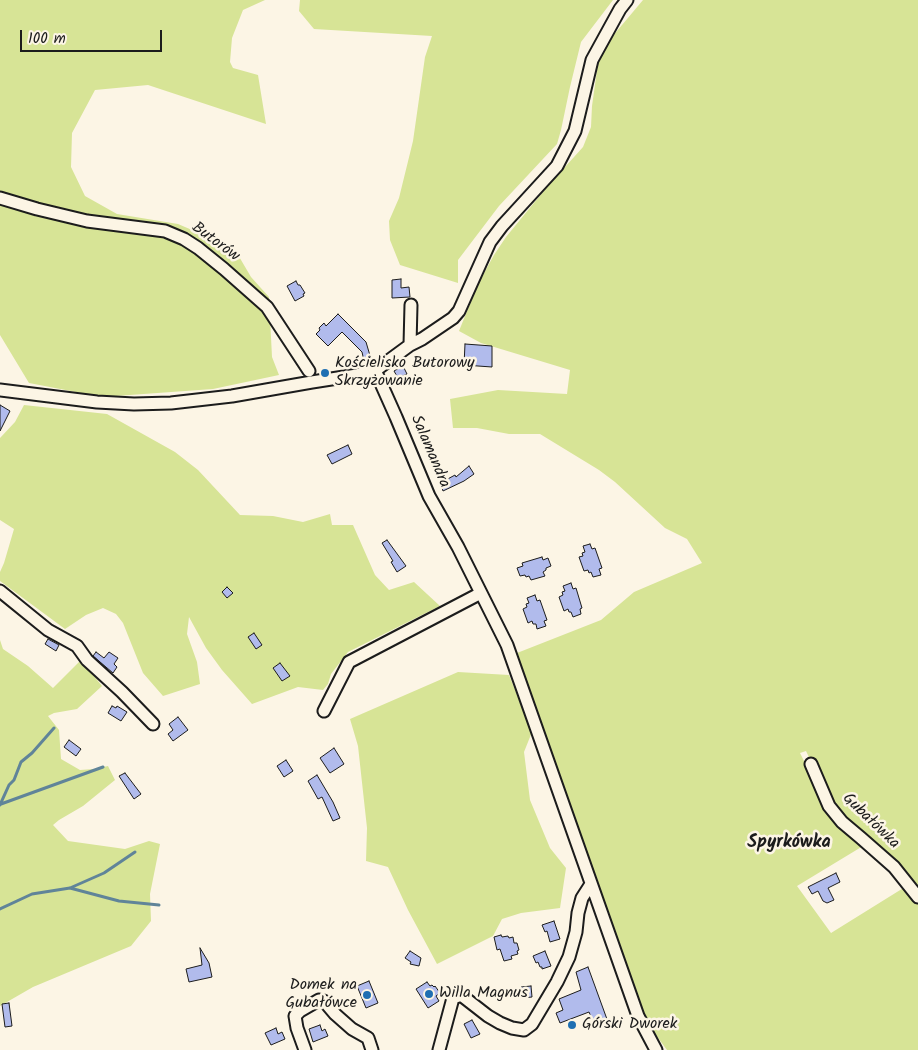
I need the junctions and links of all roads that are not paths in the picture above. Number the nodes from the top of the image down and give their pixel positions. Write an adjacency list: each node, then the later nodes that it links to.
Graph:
1 (627, 0): 4 (street)
2 (0, 198): 6 (street, Butorów)
3 (411, 305): 4 (street)
4 (410, 345): 5 (street)
5 (375, 370): 6 (street); 9 (street, Salamandra)
6 (311, 376): 7 (street)
7 (0, 390)
8 (0, 591): 11 (street)
9 (482, 593): 10 (street); 13 (street, Salamandra)
10 (324, 711)
11 (153, 724)
12 (811, 764): 14 (street, Gubałówka)
13 (591, 884): 17 (street); 18 (street, Salamandra)
14 (918, 897)
15 (305, 1050): 16 (street)
16 (372, 1050)
17 (439, 1050)
18 (656, 1050)

